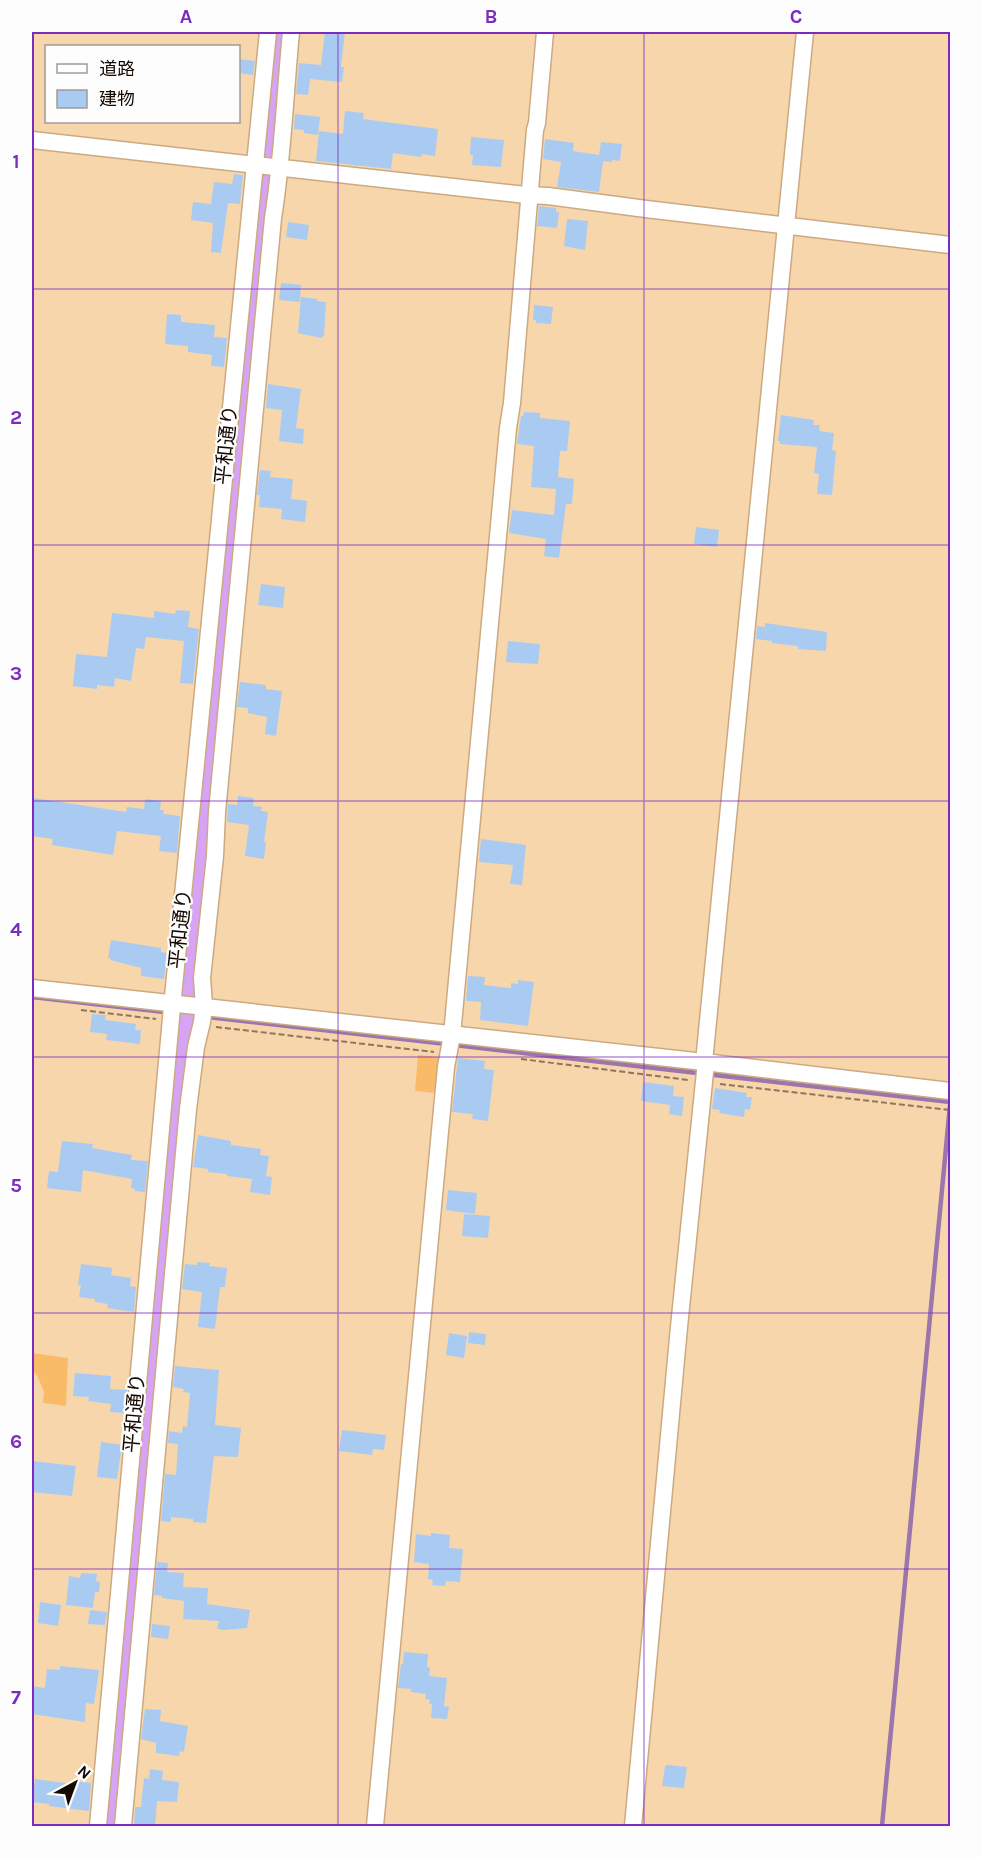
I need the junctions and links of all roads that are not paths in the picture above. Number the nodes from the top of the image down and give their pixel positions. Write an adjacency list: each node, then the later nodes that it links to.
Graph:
1 (268, 32): 6 (street, 平和通り)
2 (291, 32): 7 (street)
3 (545, 32): 8 (street)
4 (805, 32): 9 (street)
5 (32, 140): 6 (street)
6 (257, 166): 7 (street); 12 (street, 平和通り)
7 (279, 168): 8 (street); 13 (street)
8 (526, 195): 9 (street); 14 (street)
9 (782, 225): 10 (street); 15 (street)
10 (951, 245)
11 (32, 988): 12 (street)
12 (173, 1010): 13 (street); 17 (street, 平和通り)
13 (202, 1014): 14 (street); 18 (street)
14 (448, 1044): 15 (street); 19 (street)
15 (703, 1072): 16 (street); 20 (street)
16 (951, 1091)
17 (98, 1827)
18 (123, 1827)
19 (375, 1827)
20 (633, 1827)

